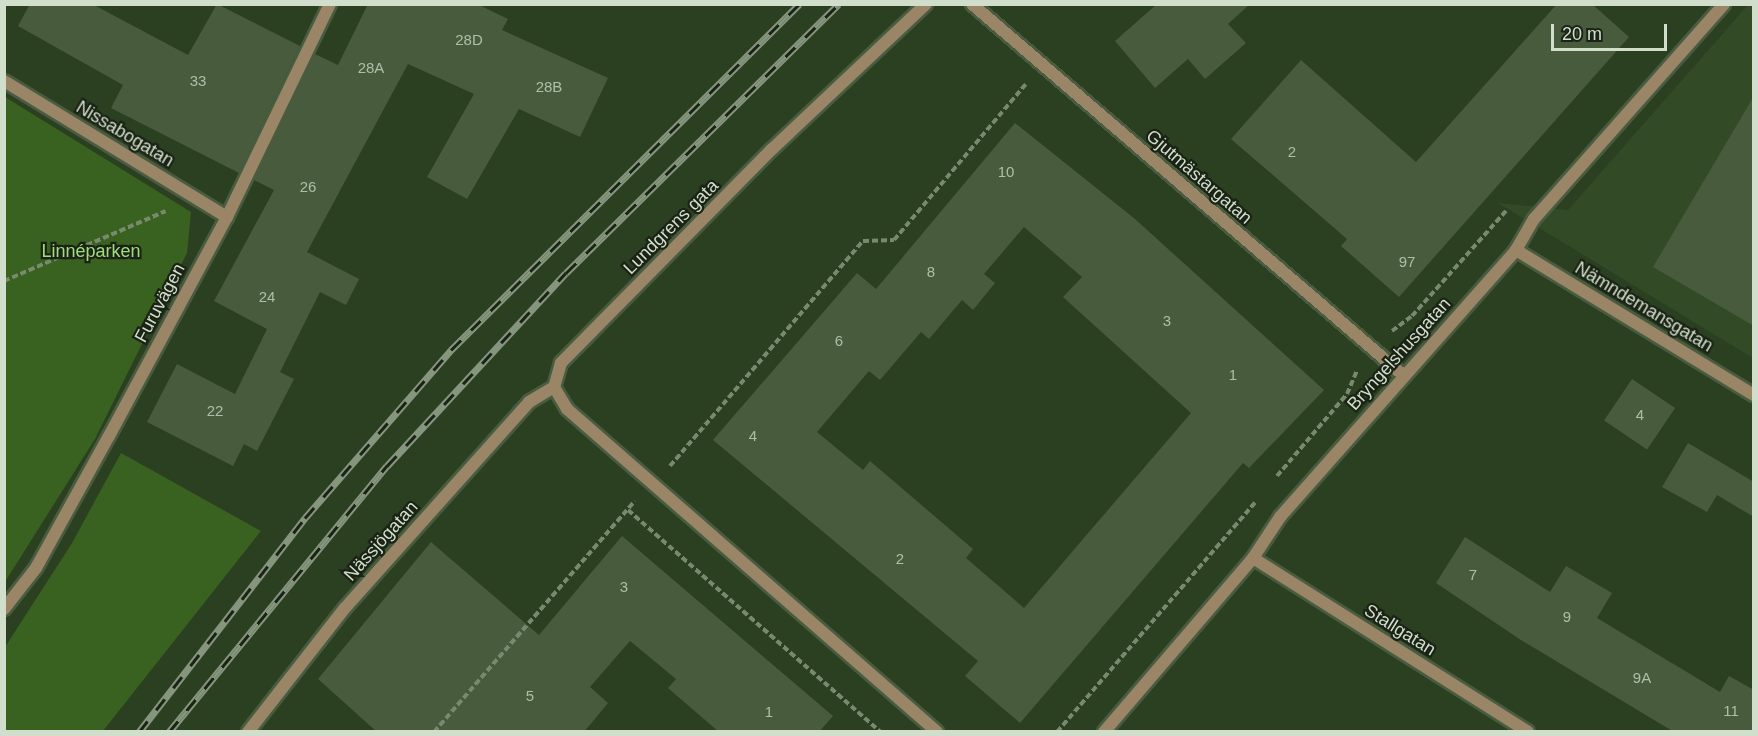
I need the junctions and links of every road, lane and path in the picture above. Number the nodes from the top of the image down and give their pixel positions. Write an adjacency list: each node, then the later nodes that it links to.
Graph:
1 (330, 4): 8 (street, Furuvägen)
2 (926, 4): 12 (street, Lundgrens gata)
3 (972, 4): 5 (street, Gjutmästargatan)
4 (1724, 4): 9 (street, Bryngelshusgatan)
5 (1041, 64): 11 (street, Gjutmästargatan); 14 (path)
6 (4, 81): 7 (street, Nissabogatan)
7 (196, 198): 8 (street, Nissabogatan); 10 (path)
8 (227, 218): 17 (street, Furuvägen)
9 (1516, 250): 11 (street, Bryngelshusgatan); 13 (street, Nämndemansgatan)
10 (4, 281)
11 (1403, 375): 16 (street, Bryngelshusgatan)
12 (554, 387): 14 (street); 19 (street, Nässjögatan)
13 (1754, 395)
14 (651, 483): 15 (path); 21 (street)
15 (628, 510): 18 (path); 20 (path)
16 (1253, 558): 22 (street, Bryngelshusgatan); 23 (street, Stallgatan)
17 (4, 609)
18 (878, 731)
19 (249, 732)
20 (434, 732)
21 (937, 732)
22 (1104, 732)
23 (1528, 732)

